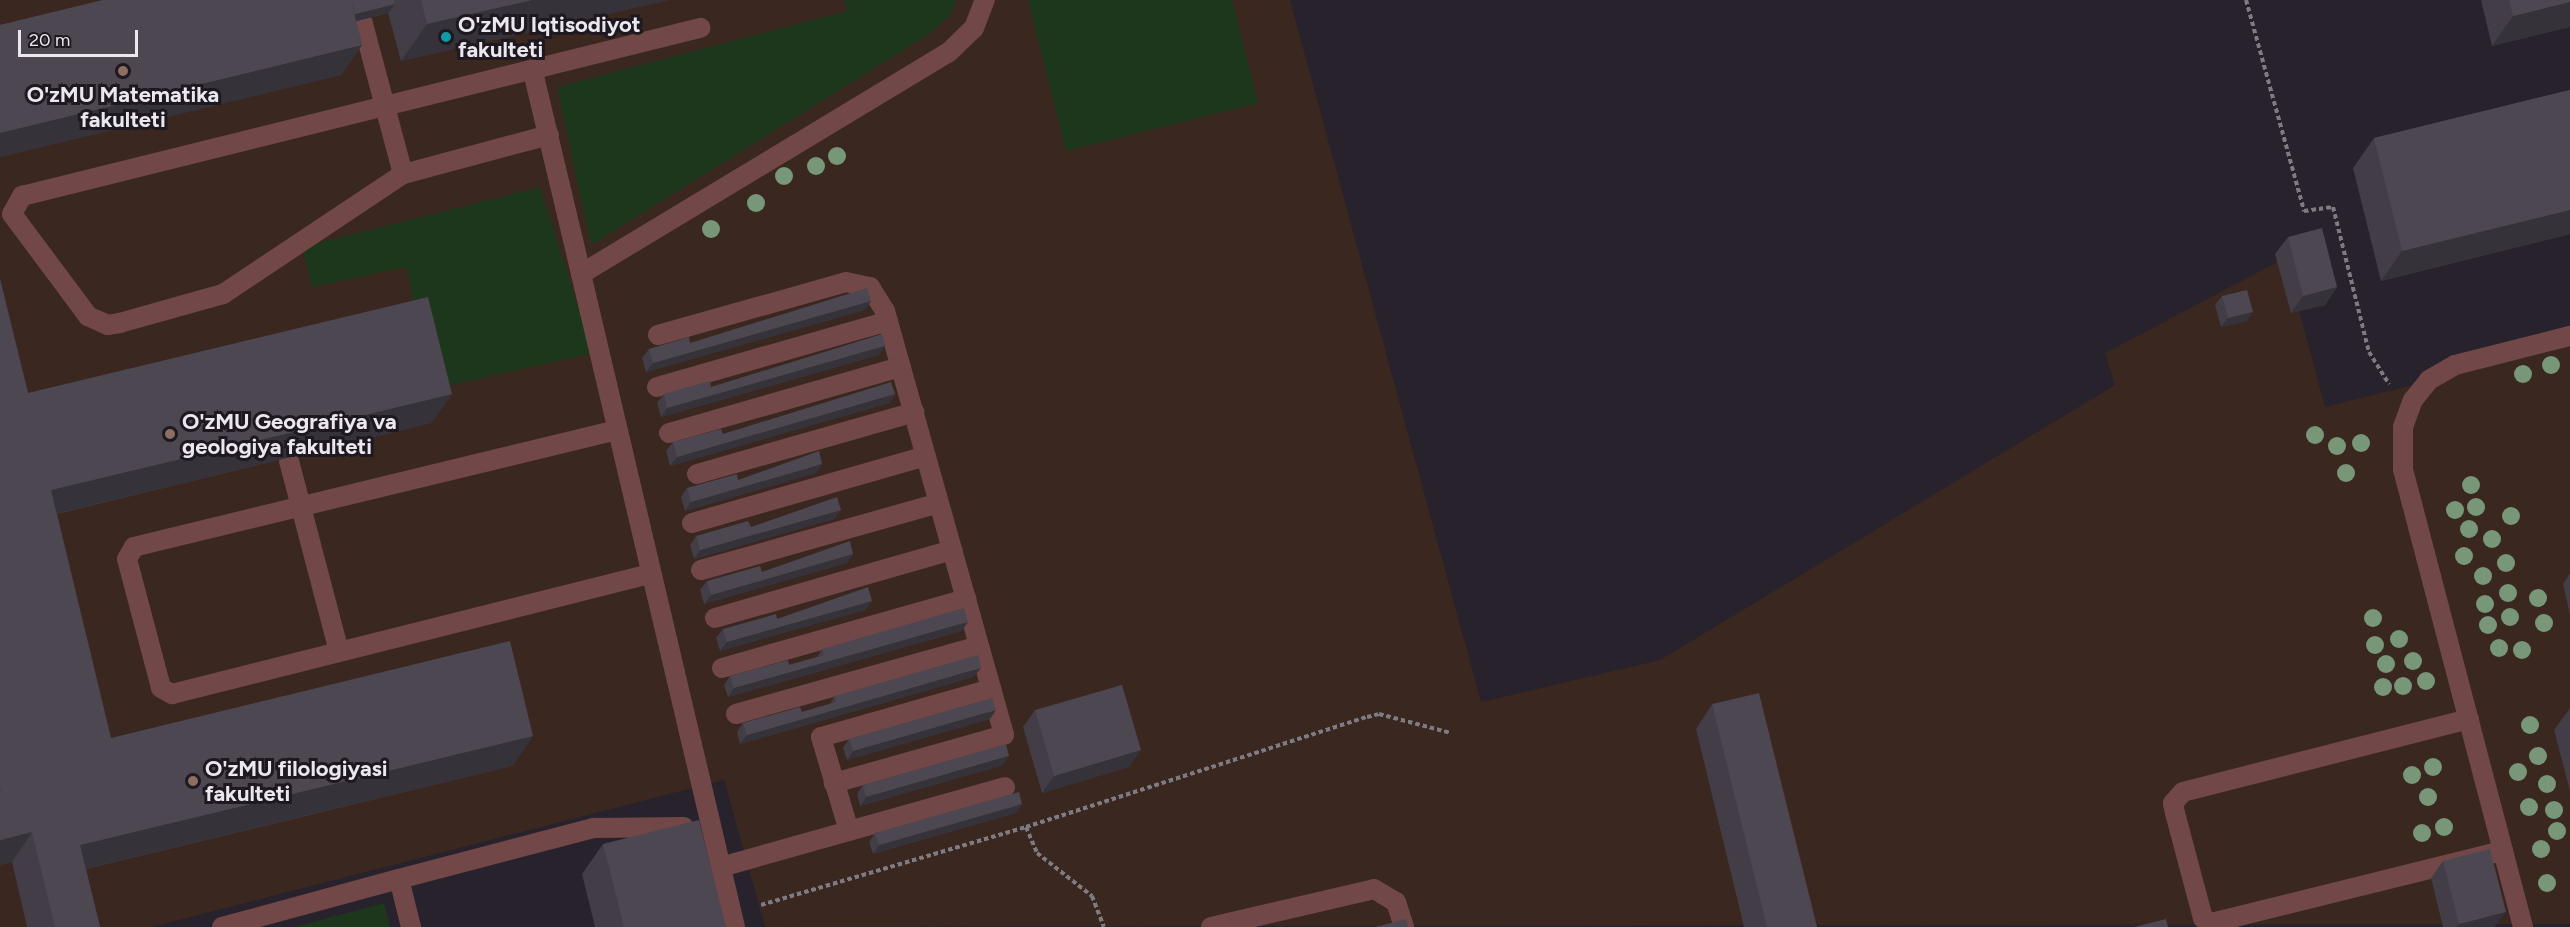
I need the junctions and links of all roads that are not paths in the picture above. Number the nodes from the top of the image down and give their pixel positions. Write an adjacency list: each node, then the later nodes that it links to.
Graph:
1 (985, 0): 8 (lane)
2 (362, 20): 5 (lane)
3 (700, 28): 4 (lane)
4 (533, 72): 5 (lane); 6 (lane)
5 (386, 108): 7 (lane); 7 (lane)
6 (549, 135): 7 (lane); 8 (lane)
7 (403, 174)
8 (581, 274): 15 (lane)
9 (888, 321): 10 (lane); 12 (lane); 13 (lane)
10 (658, 334)
11 (2570, 336): 33 (lane)
12 (901, 367): 14 (lane); 16 (lane)
13 (657, 387)
14 (914, 412): 17 (lane); 19 (lane)
15 (617, 430): 21 (lane); 25 (lane)
16 (669, 433)
17 (926, 456): 20 (lane); 22 (lane)
18 (289, 461): 21 (lane)
19 (697, 474)
20 (939, 504): 23 (lane); 24 (lane)
21 (301, 506): 29 (lane); 29 (lane)
22 (692, 523)
23 (952, 550): 26 (lane); 27 (lane)
24 (701, 570)
25 (651, 574): 29 (lane); 36 (lane)
26 (966, 599): 28 (lane); 30 (lane)
27 (715, 618)
28 (979, 646): 31 (lane); 32 (lane)
29 (339, 652)
30 (722, 668)
31 (991, 688): 34 (lane); 34 (lane)
32 (736, 714)
33 (2469, 719): 38 (lane); 38 (lane)
34 (834, 783): 37 (lane)
35 (1005, 786): 37 (lane)
36 (710, 819): 39 (lane); 40 (lane)
37 (849, 831): 39 (lane)
38 (2503, 851): 46 (lane)
39 (721, 867): 41 (lane)
40 (399, 879): 42 (lane); 43 (lane)
41 (733, 920)
42 (222, 927)
43 (411, 927)
44 (1211, 927): 45 (lane)
45 (1404, 927)
46 (2523, 927)

